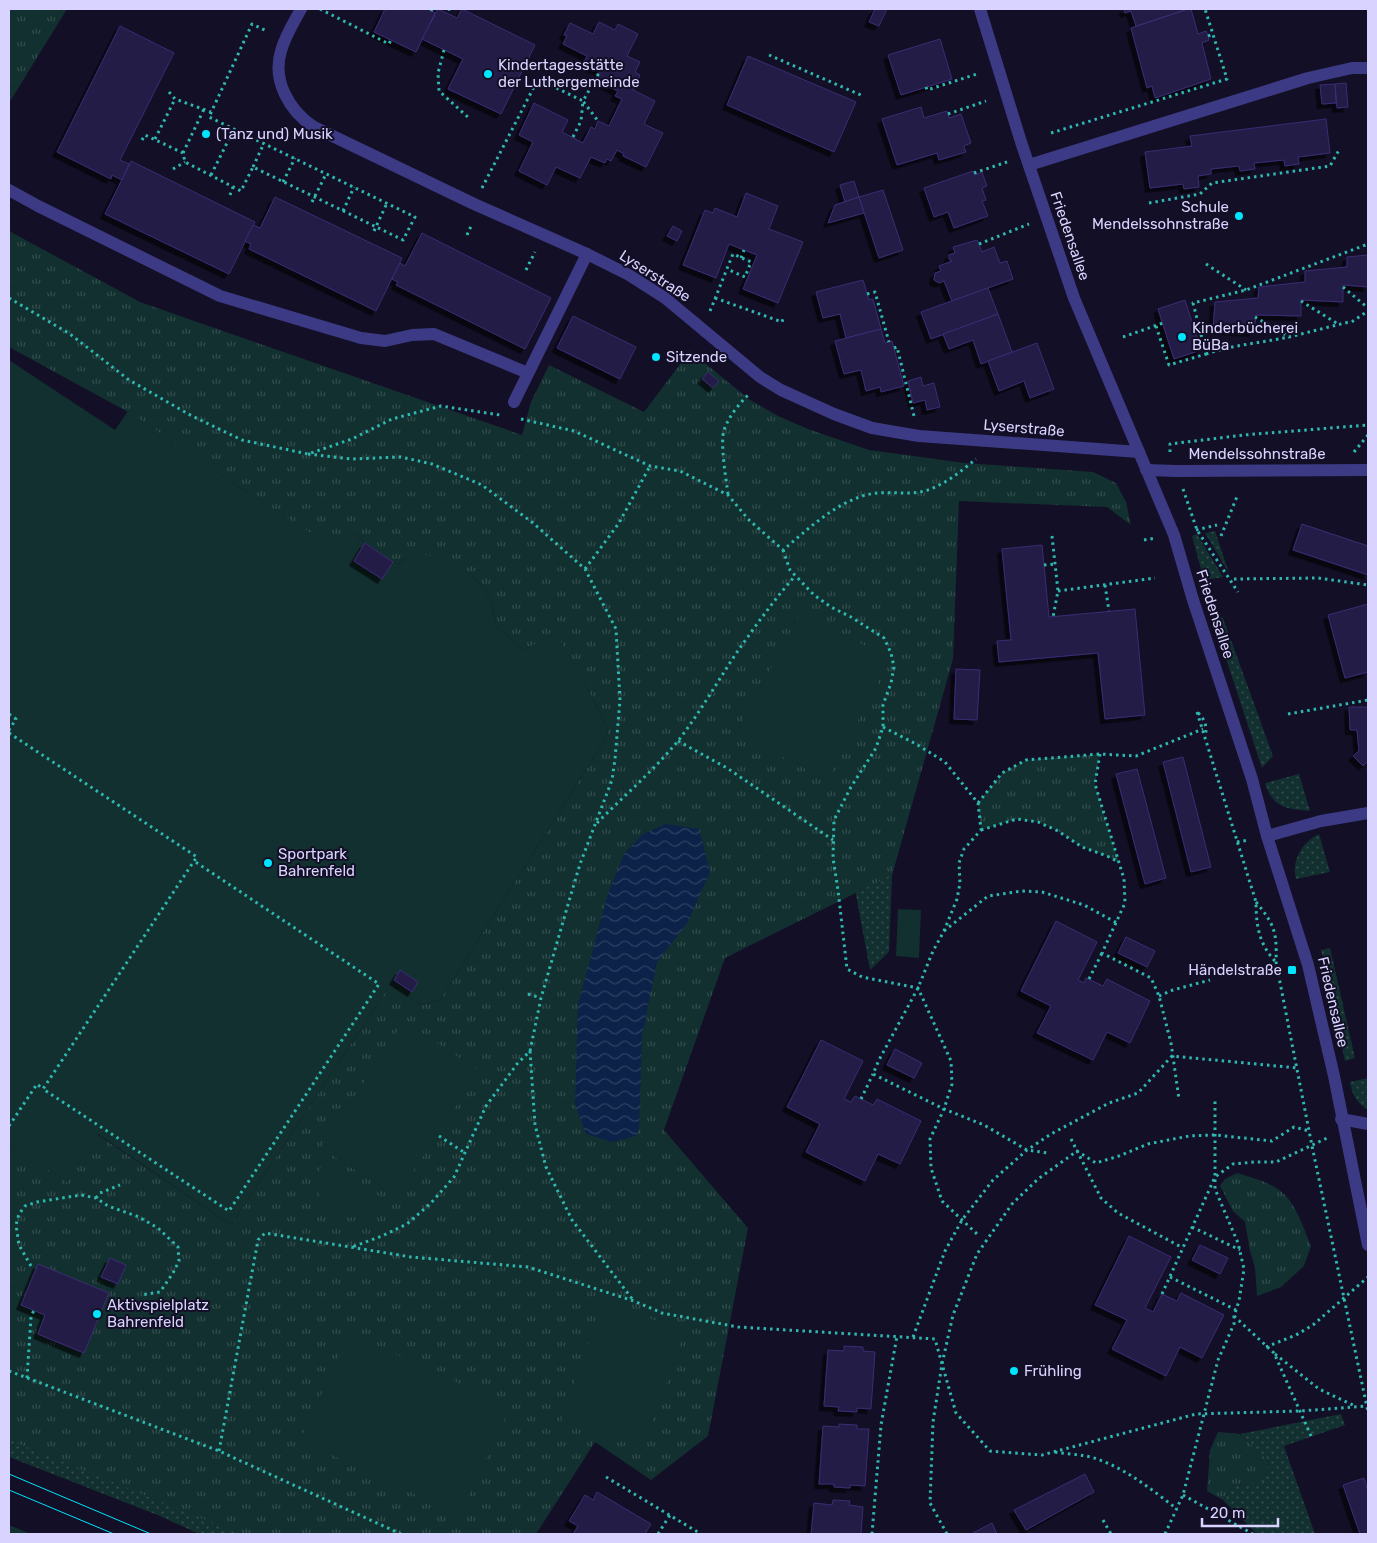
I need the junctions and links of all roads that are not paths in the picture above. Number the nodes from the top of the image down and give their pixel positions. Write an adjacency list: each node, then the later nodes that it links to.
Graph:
1 (301, 9): 6 (street, Lyserstraße)
2 (980, 9): 4 (street, Friedensallee)
3 (1368, 68): 4 (street)
4 (1029, 164): 9 (street, Friedensallee)
5 (9, 190): 7 (street)
6 (587, 254): 7 (street); 9 (street, Lyserstraße)
7 (528, 373): 8 (street)
8 (514, 402)
9 (1139, 452): 10 (street, Friedensallee)
10 (1146, 470): 11 (street, Mendelssohnstraße); 13 (street, Friedensallee)
11 (1368, 470)
12 (1368, 812): 13 (street)
13 (1267, 836): 14 (street, Friedensallee)
14 (1342, 1124): 15 (street); 16 (street, Friedensallee)
15 (1368, 1124)
16 (1368, 1244)

